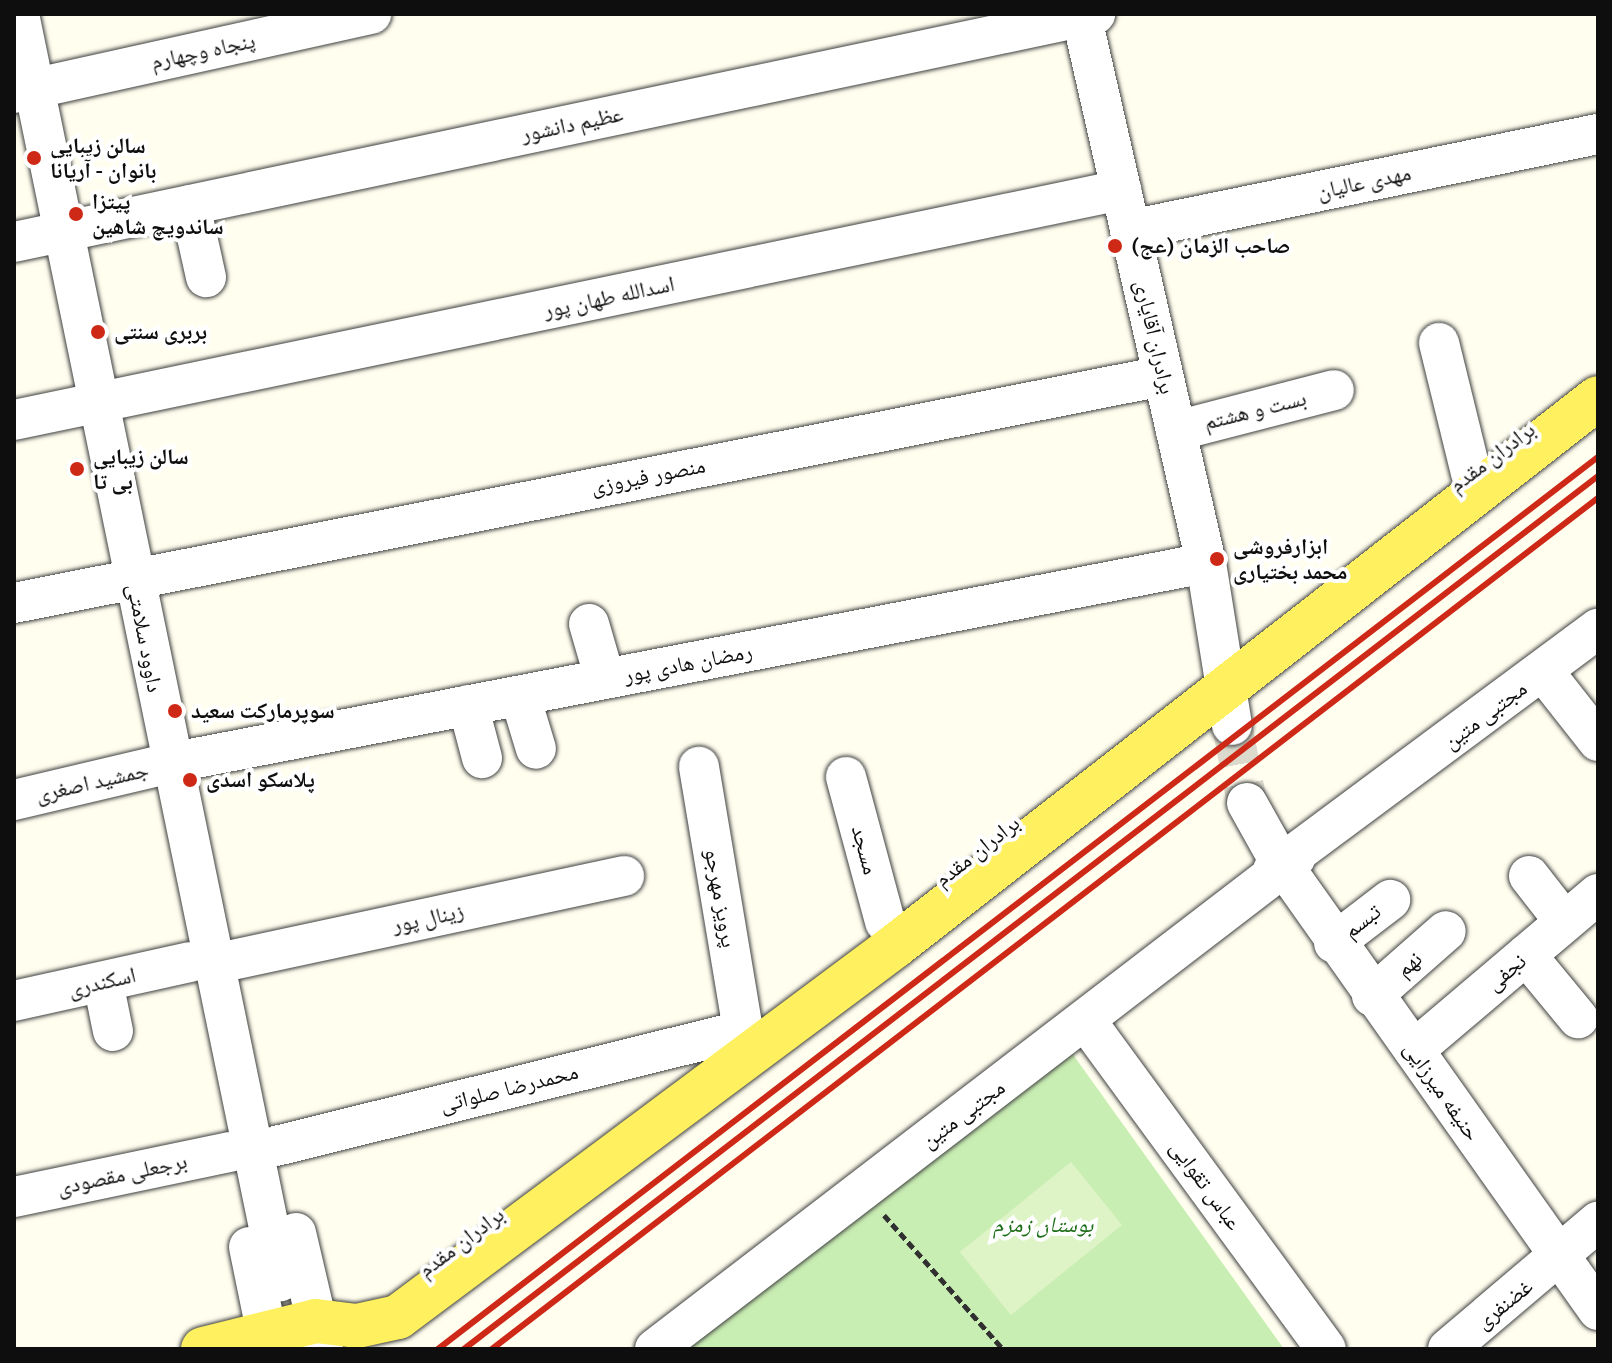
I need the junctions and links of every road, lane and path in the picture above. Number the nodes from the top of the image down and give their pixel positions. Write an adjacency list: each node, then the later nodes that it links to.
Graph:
1 (19, 14): 4 (street, داوود سلامتی)
2 (371, 14): 4 (street, پنجاه وچهارم)
3 (1086, 15): 6 (street, برادران آقایاری); 7 (street, عظیم دانشور)
4 (24, 91): 9 (street, داوود سلامتی)
5 (1598, 134): 8 (street, مهدی عالیان)
6 (1121, 190): 8 (street, برادران آقایاری); 17 (street, اسدالله طهان پور)
7 (190, 205): 9 (street, عظیم دانشور); 11 (street)
8 (1130, 230): 13 (street, برادران آقایاری)
9 (63, 232): 10 (street, عظیم دانشور); 17 (street, داوود سلامتی)
10 (14, 242)
11 (206, 277)
12 (1439, 343): 20 (street)
13 (1163, 376): 19 (street, برادران آقایاری); 22 (street, منصور فیروزی)
14 (1598, 376): 20 (main road, برادران مقدم)
15 (1334, 390): 19 (street, بست و هشتم)
16 (1598, 398): 28 (main road, برادران مقدم)
17 (98, 403): 18 (street, اسدالله طهان پور); 22 (street, داوود سلامتی)
18 (14, 420)
19 (1176, 431): 21 (street, برادران آقایاری)
20 (1471, 473): 28 (main road, برادران مقدم)
21 (1206, 563): 27 (street, رمضان هادی پور); 28 (street, برادران آقایاری)
22 (133, 576): 23 (street, منصور فیروزی); 34 (street, داوود سلامتی)
23 (14, 603)
24 (589, 624): 27 (street)
25 (1598, 629): 26 (street, مجتبی متین)
26 (1543, 671): 31 (street); 39 (street, مجتبی متین)
27 (605, 679): 29 (street, رمضان هادی پور)
28 (1228, 690): 45 (main road, برادران مقدم); 67 (main road, برادران مقدم)
29 (520, 696): 30 (street, رمضان هادی پور); 32 (street)
30 (468, 705): 33 (street); 34 (street, رمضان هادی پور)
31 (1598, 741)
32 (536, 749)
33 (482, 758)
34 (170, 763): 37 (street, جمشید اصغری); 40 (street, داوود سلامتی)
35 (699, 767): 56 (street, پرویز مهرجو)
36 (846, 777): 45 (street, مسجد)
37 (14, 800)
38 (1247, 803): 39 (street, حنیفه میرزایی)
39 (1283, 867): 47 (street, حنیفه میرزایی); 55 (street, مجتبی متین)
40 (192, 871): 49 (street); 50 (street); 65 (street, داوود سلامتی)
41 (624, 876): 49 (street, زینال پور)
42 (1529, 876): 44 (street)
43 (1390, 900): 47 (street, تبسم)
44 (1586, 913): 48 (street, نجفی)
45 (885, 922): 56 (main road, برادران مقدم)
46 (1446, 931): 52 (street, نهم)
47 (1334, 943): 52 (street, حنیفه میرزایی)
48 (1526, 955): 54 (street); 58 (street, نجفی)
49 (232, 960): 59 (street)
50 (190, 962): 51 (street, اسکندری); 60 (street)
51 (103, 982): 53 (street, اسکندری); 57 (street)
52 (1372, 996): 58 (street, حنیفه میرزایی)
53 (14, 1001)
54 (1578, 1018)
55 (1086, 1021): 61 (street, مجتبی متین); 72 (street, عباس تقوایی)
56 (743, 1030): 59 (street, محمدرضا صلواتی); 67 (main road, برادران مقدم)
57 (113, 1031)
58 (1414, 1050): 64 (street, حنیفه میرزایی)
59 (276, 1146): 67 (street)
60 (230, 1152): 62 (street, برجعلی مقصودی); 68 (street)
61 (862, 1191): 70 (street, مجتبی متین); 71 (path)
62 (14, 1197)
63 (1598, 1222): 64 (street, غضنفری)
64 (1560, 1260): 66 (street, حنیفه میرزایی); 73 (street, غضنفری)
65 (280, 1281)
66 (1598, 1310)
67 (333, 1336): 68 (main road)
68 (268, 1342): 69 (main road)
69 (203, 1349)
70 (655, 1349)
71 (1003, 1349)
72 (1326, 1349)
73 (1448, 1349)

